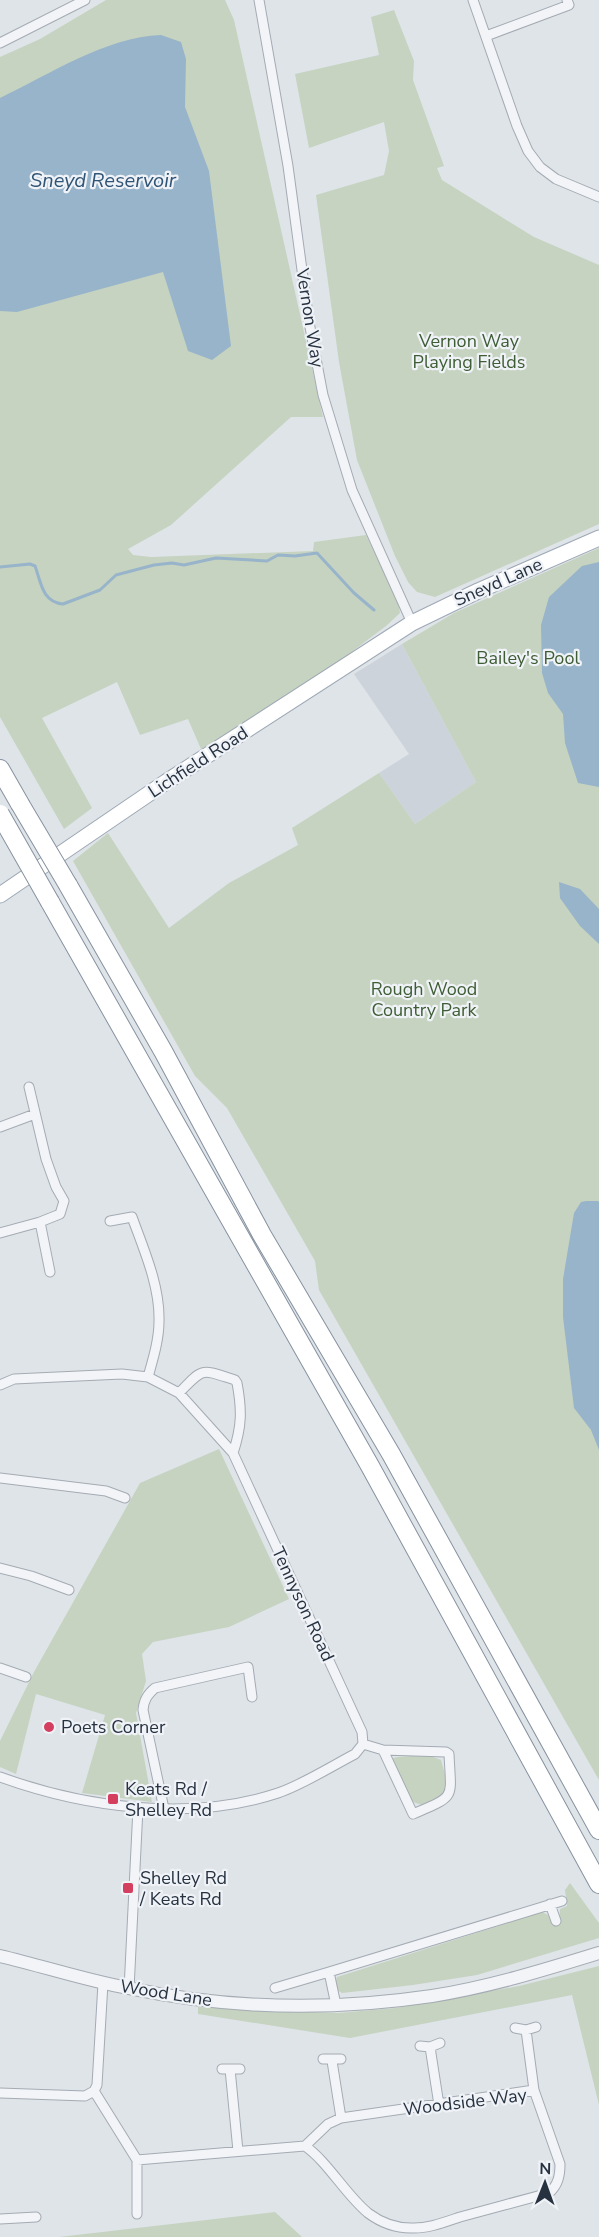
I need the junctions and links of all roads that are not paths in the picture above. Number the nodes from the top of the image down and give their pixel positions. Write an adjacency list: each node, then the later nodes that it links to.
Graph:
1 (85, 0): 6 (street)
2 (259, 0): 9 (street, Vernon Way)
3 (473, 0): 5 (street)
4 (568, 3): 5 (street)
5 (486, 36): 7 (street)
6 (0, 43)
7 (599, 196)
8 (599, 538): 9 (main road, Sneyd Lane)
9 (412, 623): 10 (main road, Sneyd Lane)
10 (399, 631): 13 (main road, Lichfield Road)
11 (0, 769): 37 (highway, bridge)
12 (0, 814): 38 (highway, bridge)
13 (0, 895)
14 (29, 1087): 15 (street)
15 (35, 1114): 16 (street); 18 (street)
16 (0, 1127)
17 (110, 1221): 21 (street)
18 (40, 1222): 19 (street); 20 (street)
19 (0, 1233)
20 (50, 1272)
21 (148, 1377): 22 (street, Tennyson Road); 23 (street, Tennyson Road)
22 (0, 1385)
23 (178, 1393): 24 (street, Tennyson Road); 24 (street)
24 (233, 1453): 32 (street, Tennyson Road)
25 (0, 1478): 26 (street)
26 (124, 1498)
27 (0, 1568): 28 (street)
28 (69, 1590)
29 (0, 1668): 30 (street)
30 (26, 1677)
31 (252, 1697): 36 (street)
32 (363, 1744): 33 (street); 36 (street)
33 (383, 1750): 33 (street)
34 (0, 1777): 35 (street)
35 (138, 1808): 36 (street); 47 (street)
36 (164, 1809)
37 (599, 1830)
38 (599, 1884)
39 (562, 1901): 40 (street)
40 (550, 1904): 41 (street); 44 (street)
41 (556, 1921)
42 (599, 1953): 48 (street, Wood Lane)
43 (0, 1956): 45 (street, Wood Lane)
44 (329, 1972): 46 (street); 48 (street)
45 (103, 1983): 47 (street, Wood Lane); 56 (street)
46 (275, 1988)
47 (129, 1989): 48 (street, Wood Lane)
48 (336, 2005)
49 (536, 2027): 51 (street)
50 (515, 2028): 51 (street)
51 (526, 2030): 55 (street)
52 (440, 2043): 58 (street)
53 (332, 2060): 59 (street)
54 (231, 2069): 61 (street)
55 (534, 2090): 58 (street, Woodside Way); 60 (street, Woodside Way)
56 (94, 2091): 57 (street); 62 (street)
57 (0, 2093)
58 (439, 2105): 59 (street, Woodside Way)
59 (341, 2118): 60 (street, Woodside Way)
60 (305, 2146): 61 (street)
61 (238, 2151): 62 (street)
62 (137, 2160): 63 (street)
63 (137, 2214)
64 (36, 2217): 65 (street)
65 (0, 2219)

